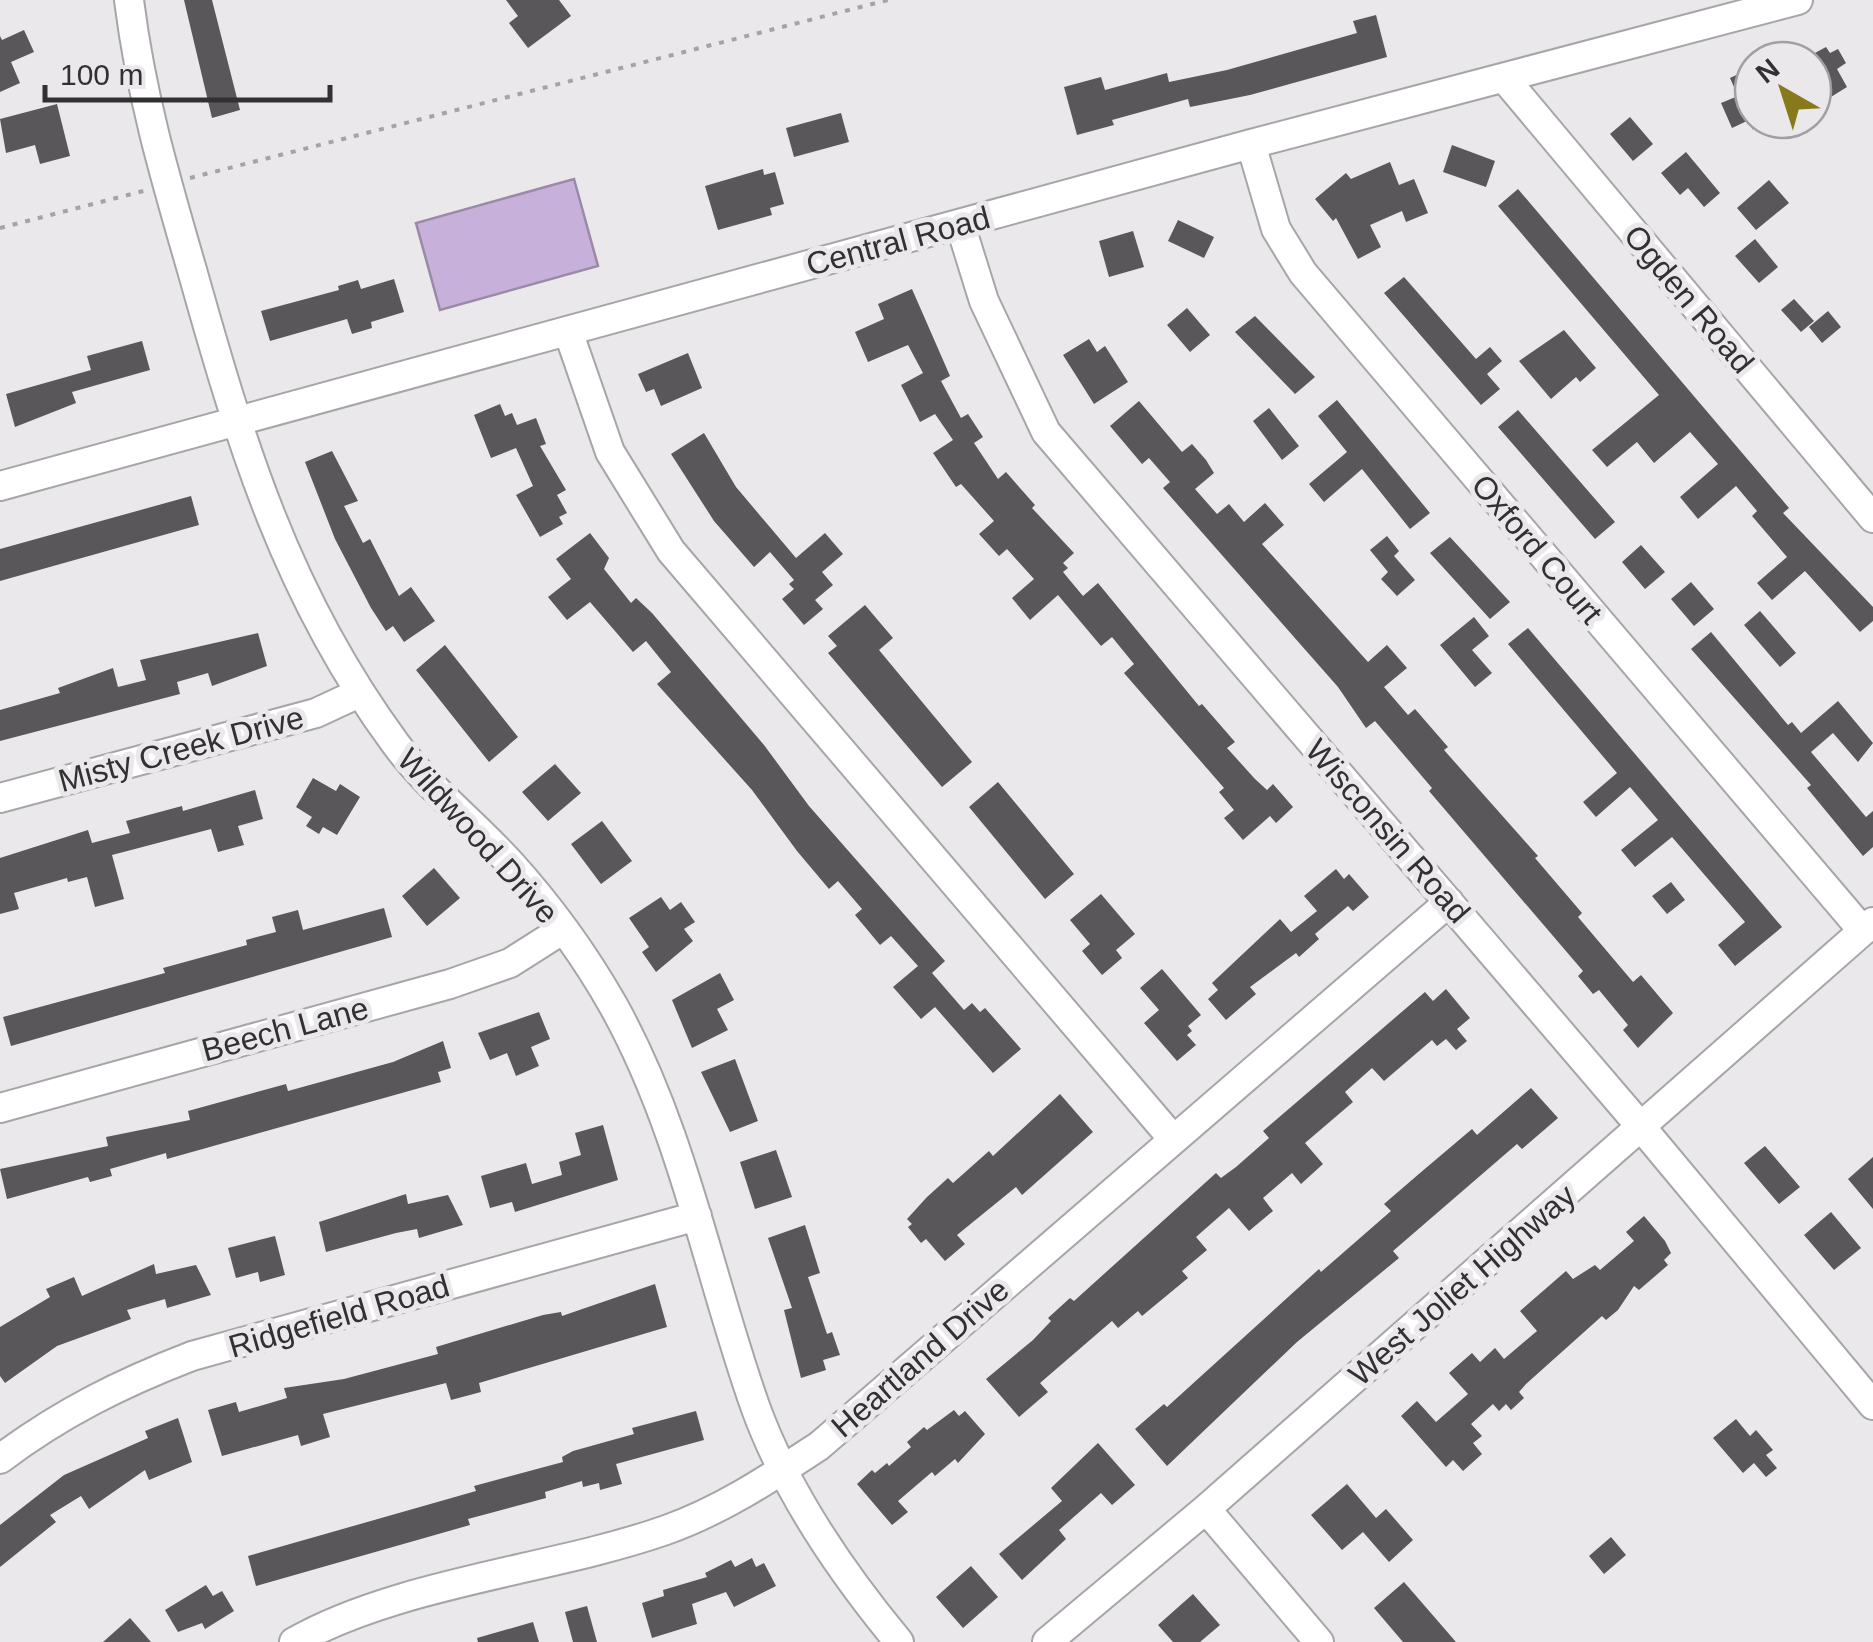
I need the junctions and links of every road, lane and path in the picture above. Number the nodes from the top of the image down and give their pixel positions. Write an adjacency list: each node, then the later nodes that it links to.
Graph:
1 (129, 0): 6 (street, Wildwood Drive)
2 (888, 0): 6 (path)
3 (1798, 0): 4 (street, Central Road)
4 (1505, 79): 5 (street, Central Road); 12 (street, Ogden Road)
5 (1251, 144): 7 (street, Central Road); 16 (street, Oxford Court)
6 (168, 184): 8 (path); 10 (street, Wildwood Drive)
7 (960, 224): 9 (street, Central Road); 15 (street, Wisconsin Road)
8 (0, 228)
9 (568, 331): 10 (street, Central Road); 20 (street)
10 (234, 422): 11 (street, Central Road); 13 (street, Wildwood Drive)
11 (0, 486)
12 (1873, 518)
13 (359, 693): 14 (street, Misty Creek Drive); 17 (street, Wildwood Drive)
14 (0, 798)
15 (1449, 902): 19 (street, Wisconsin Road); 20 (street, Heartland Drive)
16 (1868, 927): 19 (street, West Joliet Highway)
17 (562, 930): 18 (street, Beech Lane); 21 (street, Wildwood Drive)
18 (0, 1108)
19 (1642, 1128): 22 (street, Wisconsin Road); 25 (street, West Joliet Highway)
20 (1172, 1139): 24 (street, Heartland Drive)
21 (697, 1216): 23 (street, Ridgefield Road); 24 (street, Wildwood Drive)
22 (1873, 1406)
23 (0, 1458)
24 (783, 1470): 26 (street, Heartland Drive); 27 (street, Wildwood Drive)
25 (1206, 1509): 28 (street, West Joliet Highway); 29 (street)
26 (294, 1642)
27 (899, 1642)
28 (1047, 1642)
29 (1319, 1642)

